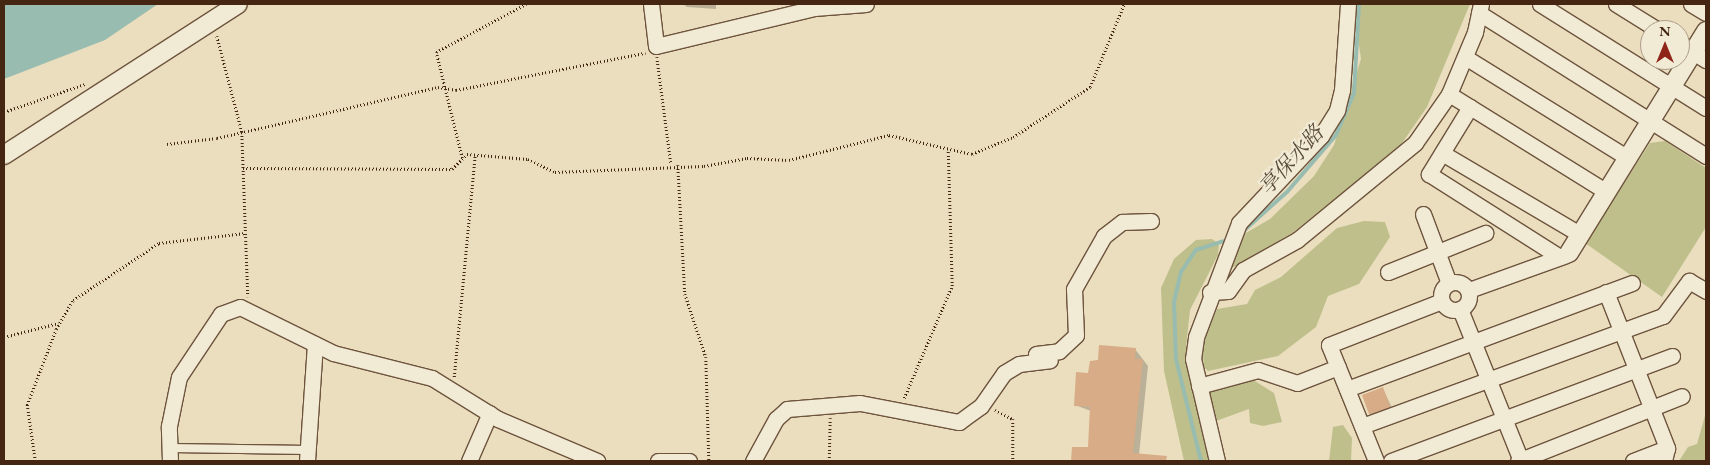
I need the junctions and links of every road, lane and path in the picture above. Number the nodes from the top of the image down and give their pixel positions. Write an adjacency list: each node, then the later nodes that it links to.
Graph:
1 (238, 4): 13 (street)
2 (526, 4): 20 (path)
3 (651, 4): 15 (street)
4 (866, 4): 15 (street)
5 (1124, 4): 28 (path)
6 (1348, 4): 51 (street)
7 (1540, 4): 19 (street)
8 (1616, 4): 12 (street)
9 (1691, 4): 11 (street)
10 (1480, 9): 17 (street); 25 (street)
11 (1706, 14)
12 (1642, 20)
13 (211, 23): 26 (path); 30 (street)
14 (1706, 31): 16 (street)
15 (656, 46): 20 (path); 35 (path)
16 (1693, 52): 19 (street)
17 (1465, 57): 21 (street); 34 (street)
18 (89, 82): 24 (path)
19 (1672, 87): 23 (street); 25 (street)
20 (445, 90): 26 (path); 33 (path)
21 (1449, 94): 22 (street); 51 (street)
22 (1470, 107): 29 (street); 38 (street)
23 (1706, 108)
24 (4, 112)
25 (1650, 122): 32 (street); 34 (street)
26 (242, 132): 27 (path); 37 (path)
27 (167, 144)
28 (948, 150): 36 (path); 74 (path)
29 (1442, 153): 43 (street); 45 (street)
30 (4, 155)
31 (475, 155): 33 (path); 35 (path); 68 (path)
32 (1706, 156)
33 (462, 158): 37 (path)
34 (1628, 158): 38 (street)
35 (671, 164): 36 (path)
36 (678, 165): 86 (path)
37 (243, 168): 41 (path)
38 (1607, 192): 43 (street)
39 (1423, 214): 44 (street)
40 (1150, 221): 65 (street)
41 (246, 233): 54 (path); 56 (path)
42 (1485, 233): 44 (street)
43 (1581, 235): 45 (street)
44 (1438, 252): 46 (street); 47 (street)
45 (1565, 255): 49 (street)
46 (1388, 272)
47 (1449, 283): 49 (street); 53 (street)
48 (1632, 283): 52 (street)
49 (1468, 290): 55 (street)
50 (1706, 291): 57 (street)
51 (1210, 292): 67 (street)
52 (1606, 292): 57 (street); 59 (street)
53 (1442, 301): 55 (street); 63 (street)
54 (248, 308): 60 (street); 78 (street)
55 (1460, 309): 59 (street)
56 (59, 322): 58 (path); 81 (path)
57 (1621, 332): 64 (street); 66 (street)
58 (4, 337)
59 (1473, 342): 66 (street); 69 (street)
60 (316, 344): 68 (street); 80 (street)
61 (1672, 356): 64 (street)
62 (1050, 360): 65 (street)
63 (1338, 367): 67 (street); 69 (street)
64 (1636, 369): 73 (street); 76 (street)
65 (999, 378): 72 (street)
66 (1489, 380): 76 (street); 77 (street)
67 (1199, 386): 90 (street)
68 (454, 389): 75 (street)
69 (1347, 389): 77 (street)
70 (1682, 396): 73 (street)
71 (830, 404): 74 (street); 87 (street); 88 (path)
72 (981, 406): 74 (street); 89 (path)
73 (1651, 408): 79 (street); 93 (street)
74 (898, 411)
75 (490, 414): 82 (street); 83 (street)
76 (1504, 419): 92 (street); 93 (street)
77 (1362, 426): 91 (street)
78 (170, 455): 80 (lane)
79 (1666, 455): 94 (street)
80 (308, 456)
81 (35, 461)
82 (469, 461)
83 (597, 461)
84 (658, 461): 85 (street)
85 (689, 461)
86 (709, 461)
87 (754, 461)
88 (829, 461)
89 (1013, 461)
90 (1217, 461)
91 (1376, 461)
92 (1391, 461)
93 (1520, 461)
94 (1633, 461)

